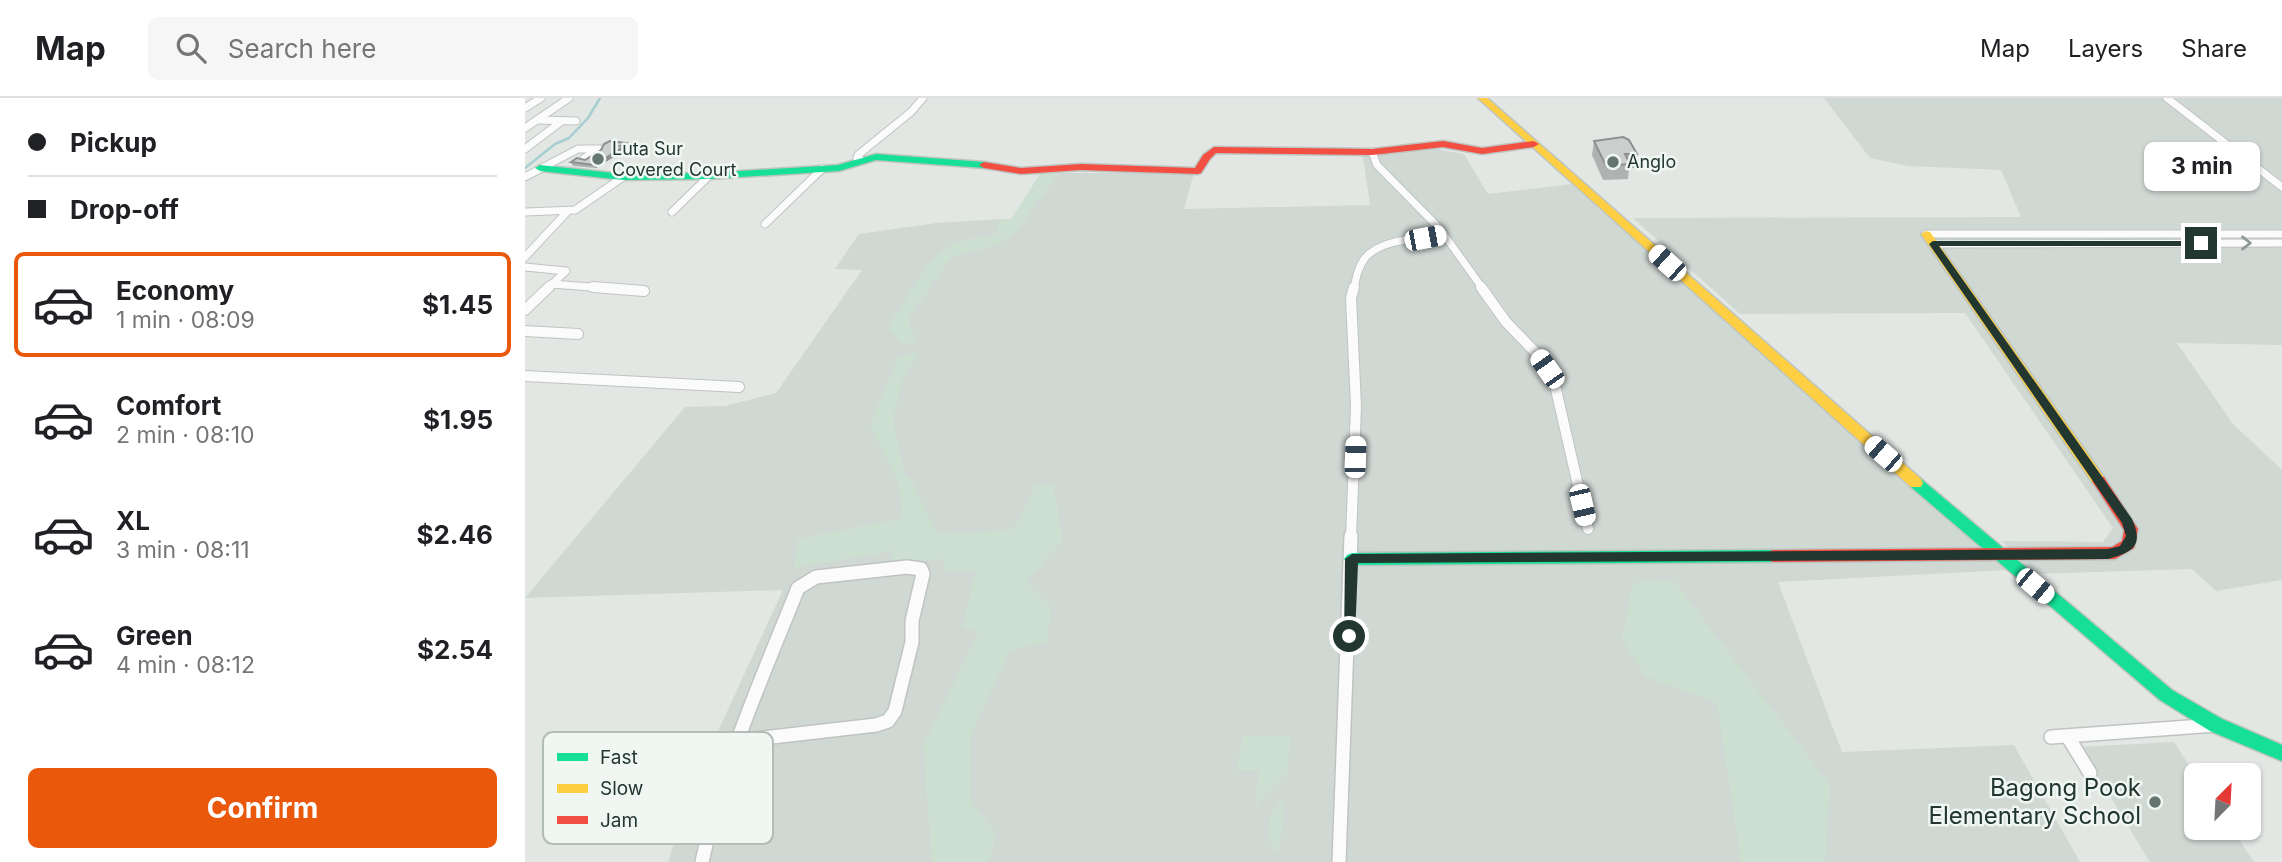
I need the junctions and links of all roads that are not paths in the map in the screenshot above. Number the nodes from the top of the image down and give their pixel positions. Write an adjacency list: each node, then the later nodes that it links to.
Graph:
1 (541, 98): 6 (street)
2 (569, 98): 8 (street)
3 (923, 98): 16 (street)
4 (1482, 98): 12 (street)
5 (2167, 98): 22 (street)
6 (525, 108)
7 (525, 120): 8 (street)
8 (537, 120): 9 (street); 11 (street)
9 (562, 121): 10 (street); 13 (street)
10 (576, 121)
11 (525, 128)
12 (1534, 144): 14 (street); 41 (street)
13 (525, 149)
14 (1372, 152): 16 (street); 27 (street)
15 (584, 158): 17 (street)
16 (861, 160): 18 (street)
17 (540, 168): 20 (street); 21 (street)
18 (822, 169): 19 (street); 26 (street)
19 (709, 176): 21 (street); 25 (street)
20 (525, 177)
21 (623, 177): 24 (street)
22 (2282, 187)
23 (525, 212): 24 (street)
24 (567, 212): 31 (street)
25 (673, 212)
26 (765, 224)
27 (1444, 234): 40 (street); 42 (street)
28 (2282, 234): 29 (street)
29 (1930, 239): 30 (street, one-way to 30); 41 (street)
30 (2282, 243)
31 (525, 257)
32 (525, 267): 33 (street)
33 (551, 284): 34 (street); 35 (street)
34 (644, 291)
35 (525, 310)
36 (525, 331): 37 (street)
37 (579, 334)
38 (525, 376): 39 (street)
39 (739, 387)
40 (1588, 530)
41 (1998, 555): 42 (street); 43 (street)
42 (1352, 559): 52 (street)
43 (2216, 725): 47 (street); 48 (street)
44 (741, 732): 45 (street)
45 (773, 737)
46 (2051, 737): 47 (street)
47 (2068, 737): 49 (street)
48 (2282, 753)
49 (2090, 774)
50 (706, 844): 51 (street)
51 (702, 862)
52 (1339, 862)

